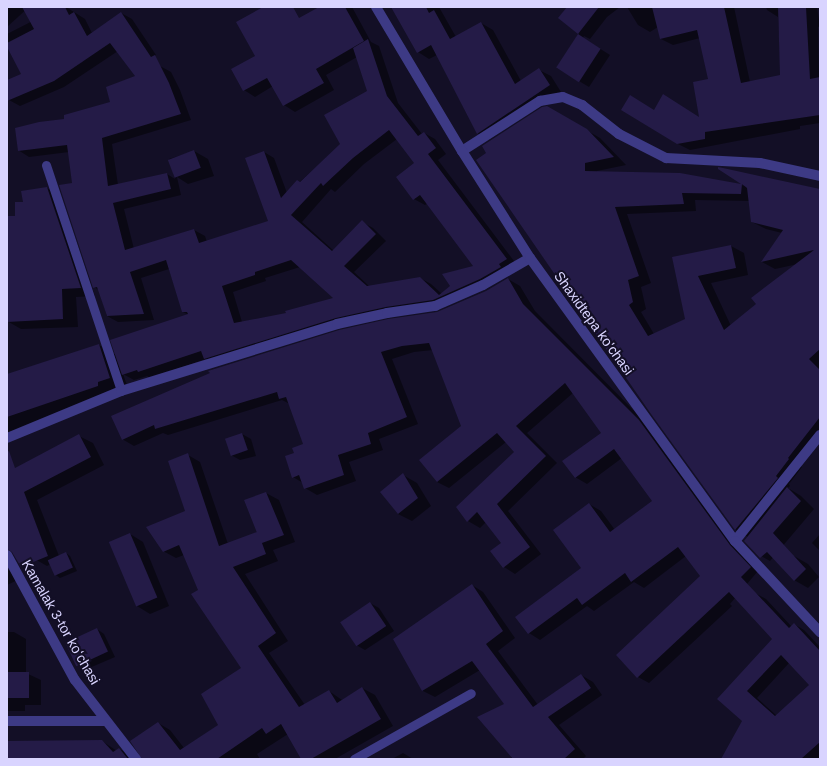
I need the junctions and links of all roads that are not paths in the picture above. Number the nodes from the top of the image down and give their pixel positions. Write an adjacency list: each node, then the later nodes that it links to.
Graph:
1 (376, 7): 2 (street, Shaxidtepa ko'chasi)
2 (462, 151): 4 (street); 5 (street, Shaxidtepa ko'chasi)
3 (46, 165): 6 (lane)
4 (820, 176)
5 (530, 258): 6 (street); 9 (street, Shaxidtepa ko'chasi)
6 (121, 391): 8 (street)
7 (820, 435): 9 (street)
8 (7, 438)
9 (735, 541): 11 (street, Shaxidtepa ko'chasi)
10 (7, 555): 14 (street, Kamalak 3-tor koʻchasi)
11 (820, 632)
12 (471, 693): 16 (lane)
13 (7, 721): 14 (street)
14 (106, 721): 15 (street, Kamalak 3-tor koʻchasi)
15 (136, 759)
16 (354, 759)

